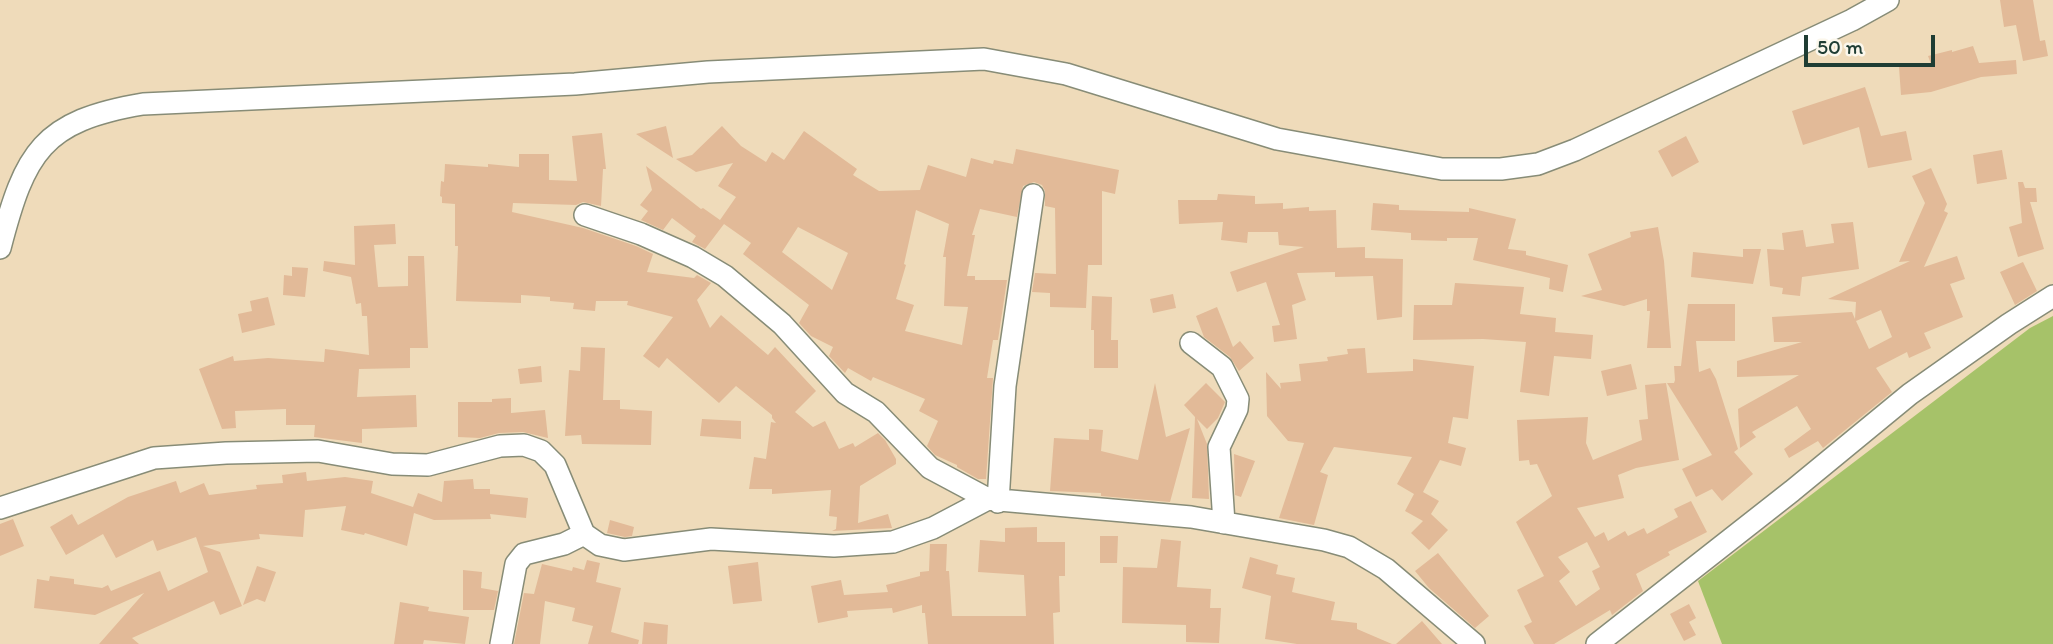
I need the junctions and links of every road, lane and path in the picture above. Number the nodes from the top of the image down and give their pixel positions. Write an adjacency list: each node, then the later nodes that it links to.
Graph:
1 (1888, 0): 4 (street)
2 (1033, 194): 7 (street)
3 (585, 215): 7 (street)
4 (0, 248)
5 (2053, 296): 13 (street)
6 (1191, 343): 9 (street)
7 (993, 500): 9 (street); 10 (street)
8 (0, 508): 10 (street)
9 (1223, 523): 12 (street)
10 (584, 534): 11 (street)
11 (502, 644)
12 (1474, 644)
13 (1597, 644)

